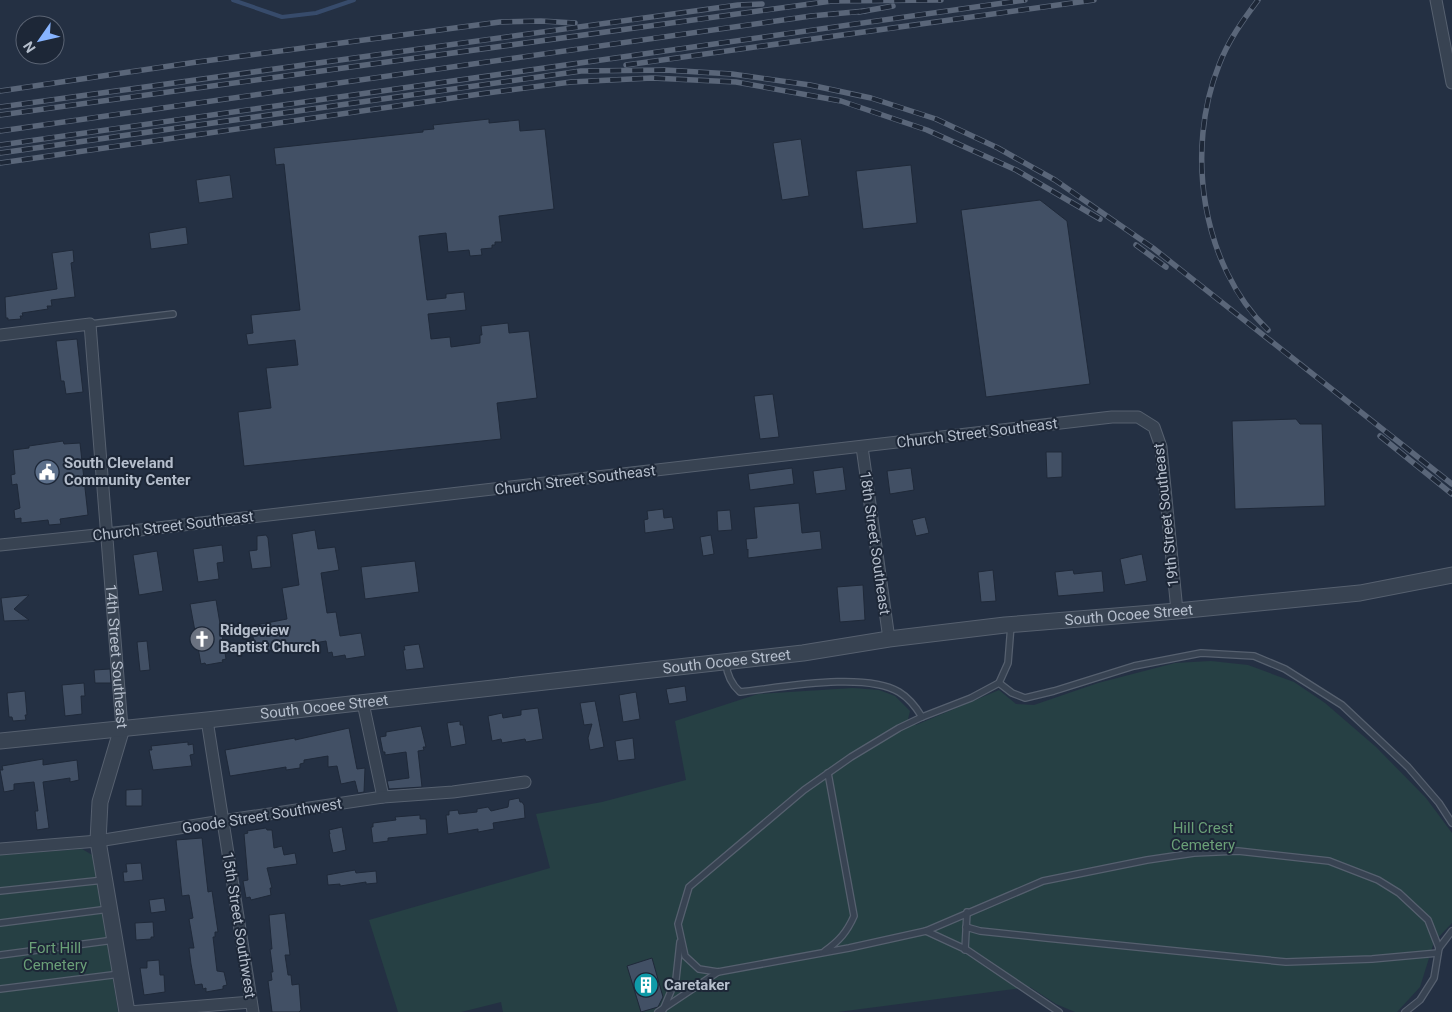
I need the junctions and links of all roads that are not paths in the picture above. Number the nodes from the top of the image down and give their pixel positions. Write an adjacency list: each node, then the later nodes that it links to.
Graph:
1 (1436, 0): 2 (street)
2 (1452, 83)
3 (173, 314): 4 (lane)
4 (90, 324): 5 (street); 8 (street, 14th Street Southeast)
5 (0, 335)
6 (1148, 422): 7 (street, Church Street Southeast); 11 (street, 19th Street Southeast)
7 (862, 447): 8 (street, Church Street Southeast); 13 (street, 18th Street Southeast)
8 (106, 534): 9 (street, Church Street Southeast); 19 (street, 14th Street Southeast)
9 (0, 545)
10 (1451, 576): 11 (street, South Ocoee Street)
11 (1176, 611): 12 (street, South Ocoee Street)
12 (1011, 625): 13 (street, South Ocoee Street); 15 (lane)
13 (890, 639): 14 (street, South Ocoee Street)
14 (725, 661): 16 (street, South Ocoee Street); 17 (lane)
15 (1000, 683): 17 (lane); 25 (lane)
16 (363, 702): 18 (street, South Ocoee Street); 23 (street)
17 (922, 717): 21 (lane)
18 (207, 720): 19 (street, South Ocoee Street); 24 (street, 15th Street Southwest)
19 (122, 728): 20 (street, South Ocoee Street); 26 (street, 14th Street Southeast)
20 (0, 740)
21 (828, 773): 36 (lane); 40 (lane)
22 (525, 782): 23 (street, Goode Street Southwest)
23 (383, 797): 24 (street, Goode Street Southwest)
24 (222, 821): 26 (street, Goode Street Southwest); 45 (street, 15th Street Southwest)
25 (1452, 823)
26 (98, 841): 27 (street, Goode Street Southwest); 28 (street, 14th Street Southeast)
27 (0, 849)
28 (104, 880): 29 (lane); 30 (street, 14th Street Southeast)
29 (0, 891)
30 (109, 909): 32 (lane); 37 (street, 14th Street Southeast)
31 (967, 912): 33 (lane); 34 (lane); 39 (lane)
32 (0, 923)
33 (966, 927): 38 (lane); 39 (lane)
34 (926, 931): 38 (lane); 40 (lane)
35 (1452, 931): 39 (lane)
36 (681, 938): 42 (lane); 46 (lane)
37 (114, 940): 41 (lane); 43 (street, 14th Street Southeast)
38 (965, 950): 48 (lane)
39 (1439, 951): 49 (lane)
40 (823, 952): 42 (lane)
41 (0, 955)
42 (718, 972): 46 (lane)
43 (120, 974): 44 (lane); 47 (street, 14th Street Southeast)
44 (0, 989)
45 (252, 1007): 47 (street)
46 (661, 1011)
47 (128, 1012)
48 (1059, 1012)
49 (1405, 1012)

